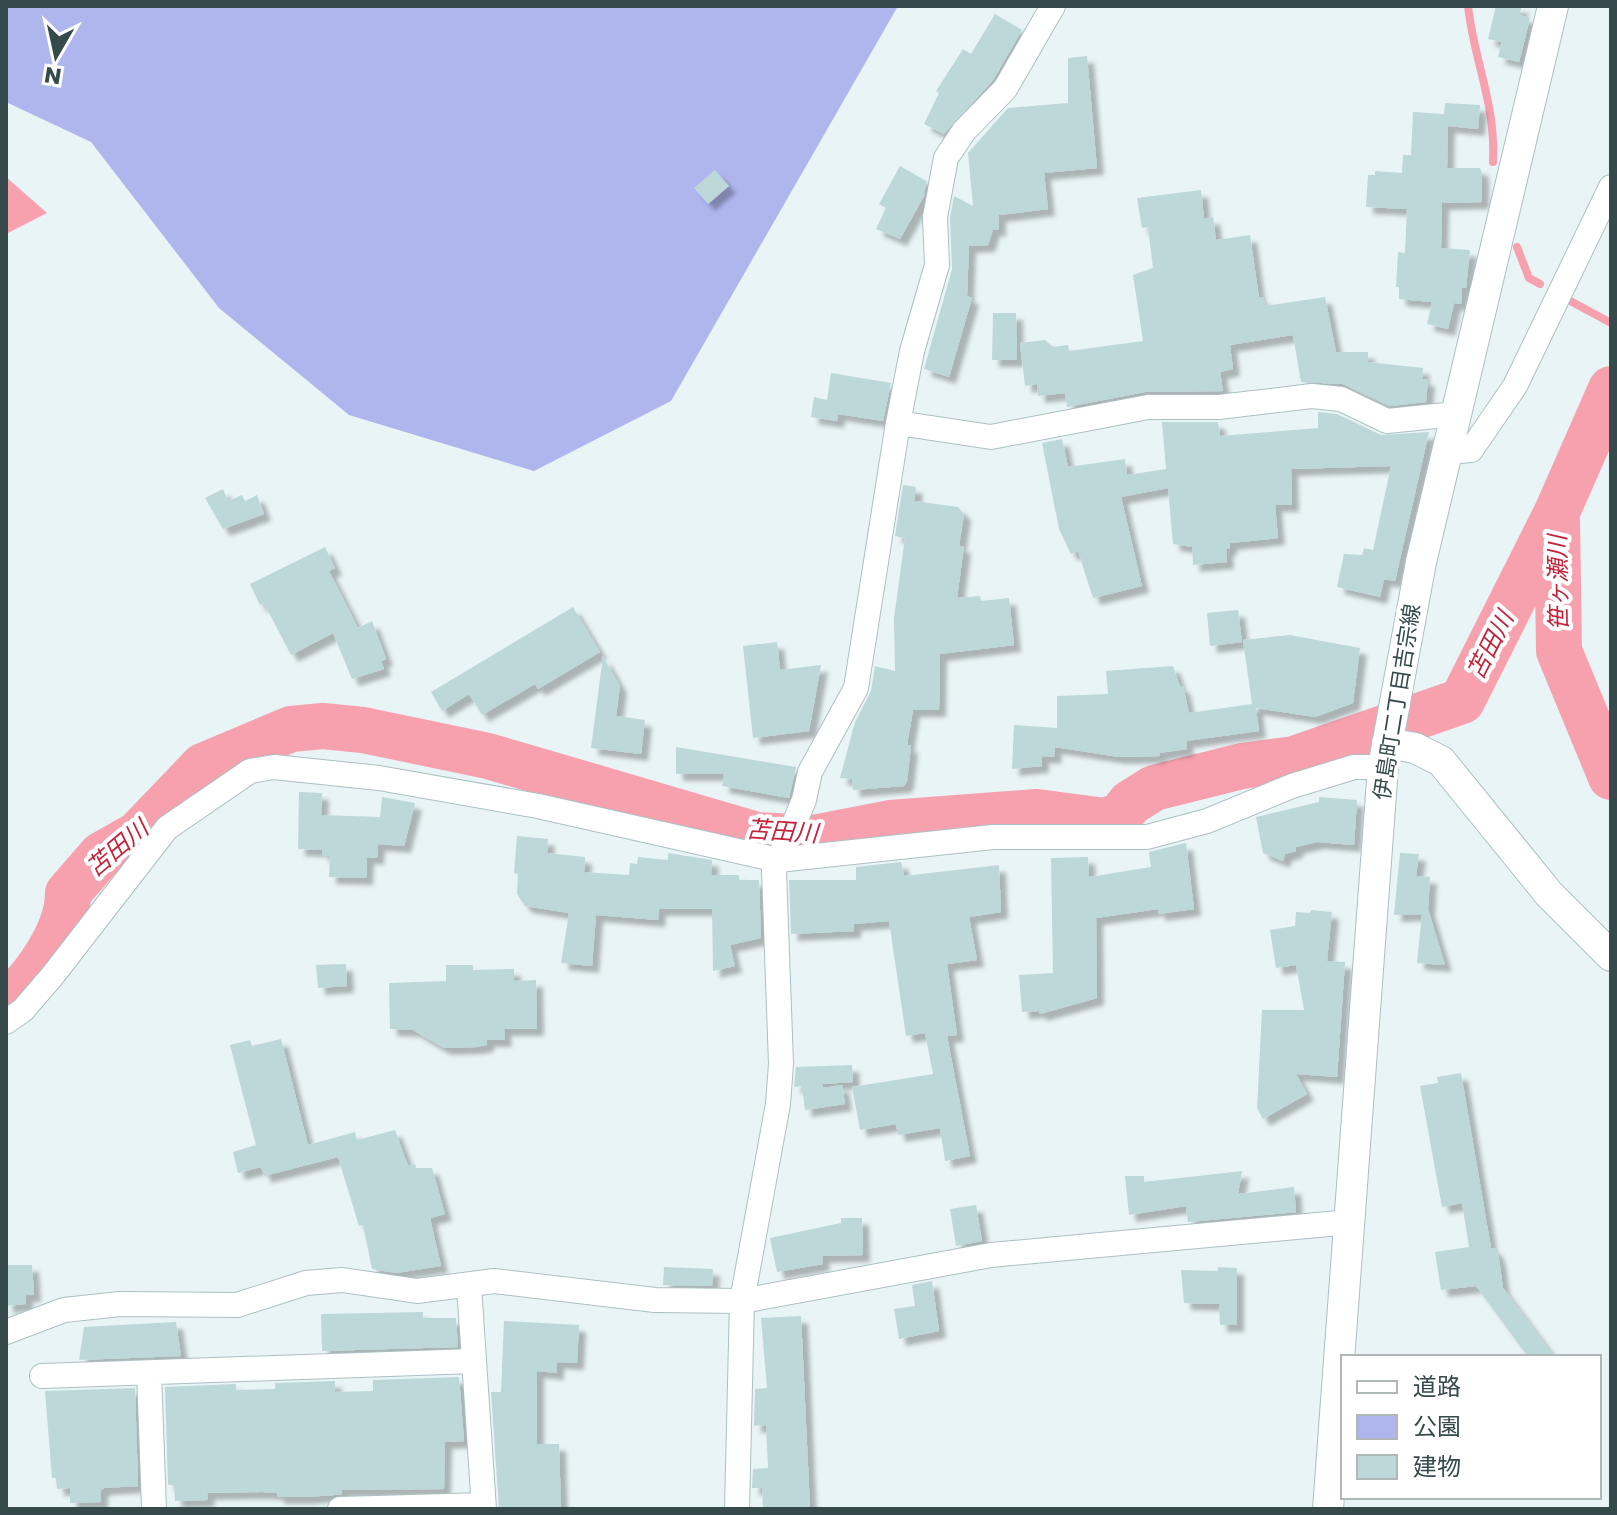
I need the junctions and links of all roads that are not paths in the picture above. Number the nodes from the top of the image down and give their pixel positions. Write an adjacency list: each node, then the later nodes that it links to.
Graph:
1 (1053, 6): 5 (street)
2 (1553, 6): 4 (street, 伊島町二丁目吉宗線)
3 (1611, 187): 6 (street)
4 (1456, 414): 5 (street); 6 (street, 伊島町二丁目吉宗線)
5 (898, 423): 8 (street)
6 (1447, 452): 7 (street, 伊島町二丁目吉宗線)
7 (1385, 755): 8 (street); 9 (street); 11 (street, 伊島町二丁目吉宗線)
8 (780, 855): 10 (street); 13 (street)
9 (1611, 956)
10 (6, 1022)
11 (1350, 1222): 13 (street); 22 (street, 伊島町二丁目吉宗線)
12 (469, 1286): 13 (street); 14 (street); 15 (street)
13 (742, 1301): 21 (street)
14 (6, 1332)
15 (474, 1361): 16 (street); 18 (street)
16 (149, 1373): 17 (street); 19 (street)
17 (42, 1376)
18 (484, 1507): 20 (street)
19 (154, 1509)
20 (340, 1509)
21 (737, 1509)
22 (1328, 1509)

